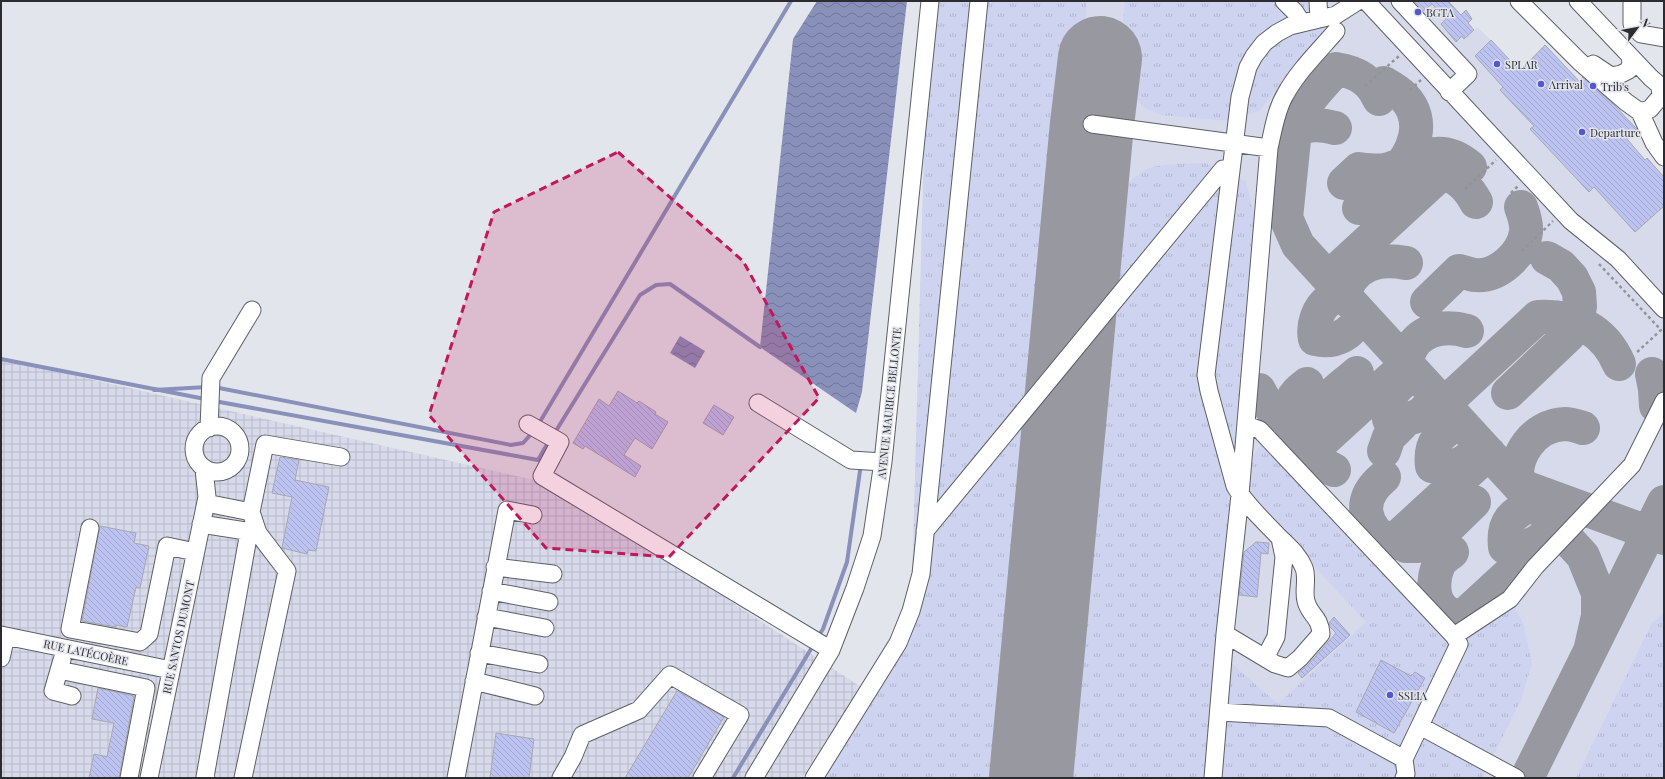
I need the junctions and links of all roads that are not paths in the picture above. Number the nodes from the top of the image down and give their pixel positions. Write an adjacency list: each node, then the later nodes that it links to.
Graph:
1 (930, 1): 34 (street, AVENUE MAURICE BELLONTE)
2 (979, 1): 43 (street)
3 (1318, 1): 13 (street)
4 (1358, 1): 13 (street)
5 (1366, 1): 19 (street)
6 (1400, 1): 19 (street)
7 (1520, 1): 20 (street)
8 (1532, 1): 17 (street)
9 (1580, 1): 10 (street); 17 (street)
10 (1596, 1)
11 (1632, 1): 16 (street)
12 (1287, 2): 14 (street)
13 (1319, 19): 14 (street)
14 (1302, 23): 22 (street)
15 (1336, 31): 23 (street)
16 (1664, 38)
17 (1630, 56): 18 (street)
18 (1662, 88): 20 (street)
19 (1449, 92): 26 (street)
20 (1640, 112): 24 (street)
21 (1092, 124): 22 (street)
22 (1235, 144): 23 (street); 25 (street)
23 (1269, 148): 31 (street)
24 (1664, 157)
25 (1232, 169): 37 (street); 43 (street)
26 (1664, 309)
27 (252, 310): 32 (street)
28 (1664, 402): 55 (street)
29 (758, 403): 34 (street)
30 (528, 424): 56 (street)
31 (1246, 426): 37 (street); 55 (street)
32 (209, 428): 35 (street); 36 (street)
33 (341, 457): 39 (street)
34 (869, 461): 56 (street, AVENUE MAURICE BELLONTE)
35 (204, 469): 36 (street); 38 (street)
36 (222, 472): 38 (street)
37 (1240, 495): 45 (street); 53 (street)
38 (206, 500): 39 (street); 41 (street, RUE SANTOS DUMONT)
39 (251, 512): 44 (street)
40 (533, 515): 47 (street)
41 (201, 524): 44 (street); 46 (street, RUE SANTOS DUMONT)
42 (90, 528): 46 (street)
43 (925, 531): 78 (street)
44 (253, 532): 72 (street); 73 (street)
45 (1280, 538): 60 (street); 60 (street)
46 (195, 552): 63 (street, RUE SANTOS DUMONT)
47 (495, 567): 48 (street); 49 (street)
48 (553, 574)
49 (491, 591): 50 (street); 51 (street)
50 (548, 602)
51 (486, 617): 52 (street); 58 (street)
52 (545, 628)
53 (1225, 634): 60 (street); 67 (street)
54 (3, 635): 57 (street, RUE LATÉCOÈRE); 59 (street)
55 (1454, 636): 68 (street)
56 (827, 647): 77 (street, AVENUE MAURICE BELLONTE)
57 (65, 648): 62 (street); 63 (street, RUE LATÉCOÈRE)
58 (479, 653): 61 (street); 64 (street)
59 (1, 658)
60 (1265, 658)
61 (539, 664)
62 (59, 670): 65 (street); 70 (street)
63 (171, 670): 71 (street, RUE SANTOS DUMONT)
64 (474, 681): 66 (street); 74 (street)
65 (72, 696)
66 (534, 696)
67 (1219, 712): 69 (street); 79 (street)
68 (1420, 726): 69 (street); 81 (street)
69 (1404, 759): 80 (street)
70 (129, 778)
71 (149, 778)
72 (206, 778)
73 (243, 778)
74 (456, 778)
75 (561, 778): 76 (street)
76 (702, 778)
77 (754, 778)
78 (814, 778)
79 (1213, 778)
80 (1404, 778)
81 (1516, 778)

